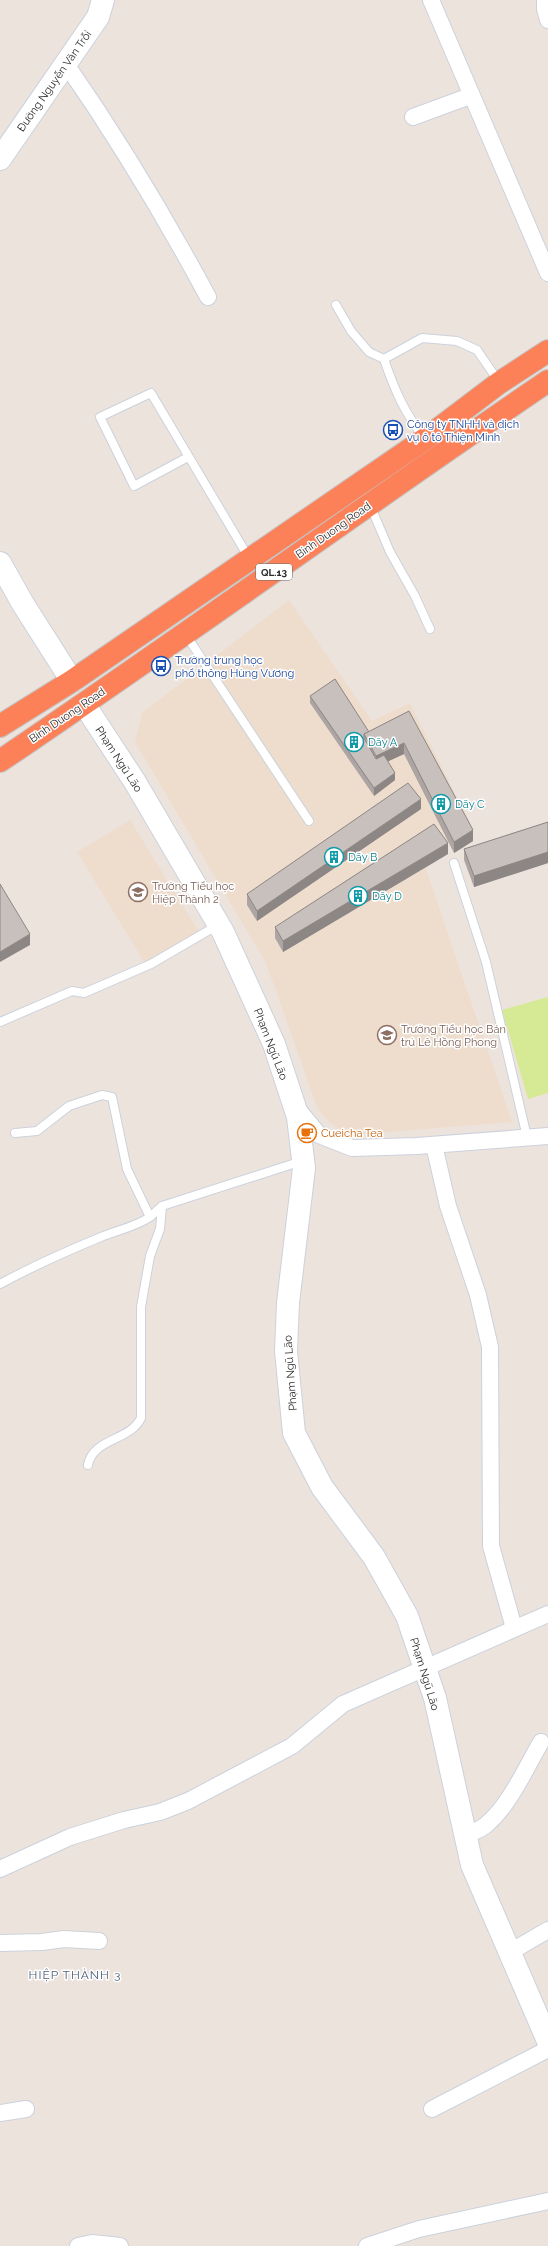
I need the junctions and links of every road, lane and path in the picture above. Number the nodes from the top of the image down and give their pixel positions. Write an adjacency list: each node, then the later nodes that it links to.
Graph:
1 (103, 0): 5 (street, Đường Nguyễn Văn Trỗi)
2 (430, 0): 6 (street)
3 (545, 0): 4 (street)
4 (548, 20)
5 (66, 64): 8 (street, Đường Nguyễn Văn Trỗi); 10 (street)
6 (470, 96): 7 (street); 9 (street)
7 (413, 117)
8 (0, 159)
9 (548, 273)
10 (208, 297)
11 (336, 305): 13 (lane)
12 (548, 351): 15 (highway, Binh Duong Road / QL.13)
13 (384, 358): 15 (lane); 16 (lane)
14 (548, 381): 18 (highway, Binh Duong Road / QL.13)
15 (499, 383): 16 (highway, Binh Duong Road / QL.13)
16 (425, 439): 19 (highway, Binh Duong Road / QL.13)
17 (188, 457): 17 (lane); 19 (lane)
18 (369, 504): 21 (lane); 22 (highway, Binh Duong Road / QL.13)
19 (249, 559): 23 (highway, Binh Duong Road / QL.13)
20 (0, 563): 23 (street)
21 (430, 629)
22 (186, 634): 24 (highway, Binh Duong Road / QL.13); 27 (lane)
23 (72, 681): 25 (highway, Binh Duong Road / QL.13)
24 (84, 704): 26 (highway, Binh Duong Road / QL.13); 29 (street, Phạm Ngũ Lão)
25 (0, 726)
26 (0, 761)
27 (309, 821)
28 (454, 863): 34 (lane)
29 (219, 925): 30 (lane); 31 (street, Phạm Ngũ Lão)
30 (0, 1022)
31 (294, 1104): 35 (street); 36 (street, Phạm Ngũ Lão)
32 (15, 1133): 38 (lane)
33 (548, 1136): 34 (street)
34 (527, 1137): 35 (street)
35 (434, 1145): 42 (street)
36 (303, 1161): 37 (lane); 43 (street, Phạm Ngũ Lão)
37 (162, 1206): 38 (lane); 40 (lane)
38 (150, 1217): 39 (lane)
39 (0, 1284)
40 (88, 1465)
41 (548, 1614): 42 (street)
42 (514, 1628): 43 (street)
43 (424, 1668): 45 (street, Phạm Ngũ Lão); 46 (street)
44 (541, 1742): 45 (street)
45 (465, 1835): 50 (street, Phạm Ngũ Lão)
46 (0, 1869)
47 (548, 1930): 50 (street)
48 (100, 1941): 49 (street)
49 (0, 1943)
50 (510, 1952): 51 (street, Phạm Ngũ Lão)
51 (548, 2041)
52 (548, 2049): 54 (street)
53 (26, 2109): 55 (street)
54 (432, 2109)
55 (0, 2113)
56 (548, 2201): 59 (street)
57 (78, 2246): 58 (street)
58 (120, 2246)
59 (367, 2246)

